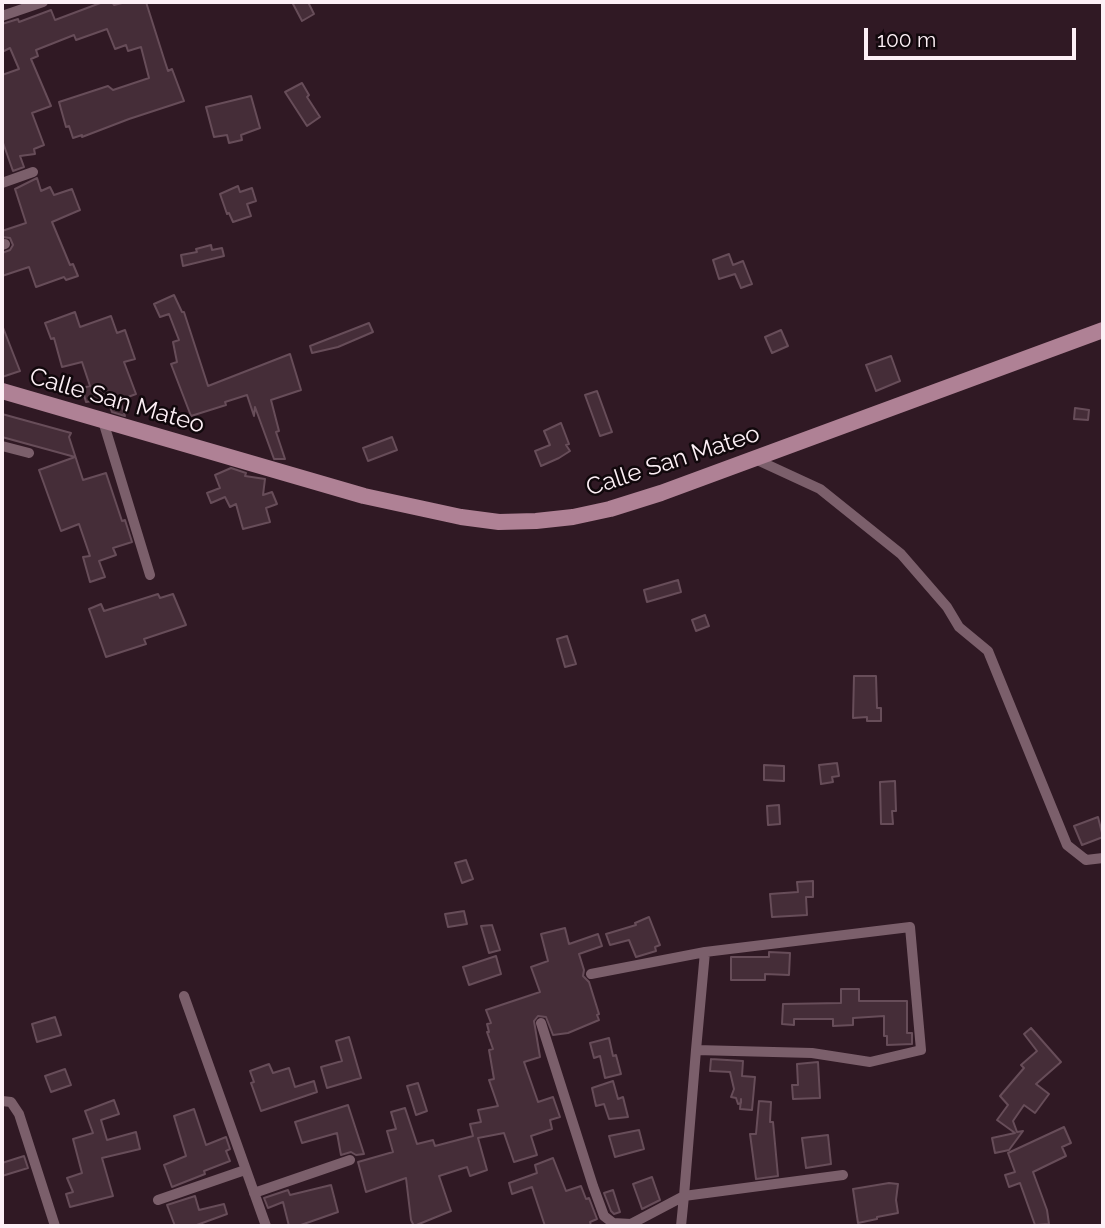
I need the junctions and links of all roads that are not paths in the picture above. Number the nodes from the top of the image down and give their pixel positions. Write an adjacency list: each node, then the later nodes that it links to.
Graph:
1 (43, 2): 2 (street)
2 (2, 16)
3 (33, 172): 4 (street)
4 (2, 183)
5 (1103, 330): 10 (street, Calle San Mateo)
6 (2, 391): 7 (street, Calle San Mateo)
7 (103, 421): 10 (street, Calle San Mateo); 11 (street)
8 (2, 446): 9 (street)
9 (29, 453)
10 (755, 458): 12 (street)
11 (150, 575)
12 (1103, 858)
13 (705, 952): 14 (street); 17 (street); 17 (street)
14 (591, 974)
15 (184, 996): 20 (street)
16 (541, 1023): 23 (street)
17 (696, 1050): 23 (street)
18 (6, 1102): 25 (street)
19 (349, 1160): 22 (street)
20 (245, 1170): 22 (street); 24 (street)
21 (843, 1175): 23 (street)
22 (254, 1194): 26 (street)
23 (684, 1196): 27 (street)
24 (158, 1200)
25 (55, 1226)
26 (266, 1226)
27 (681, 1226)

